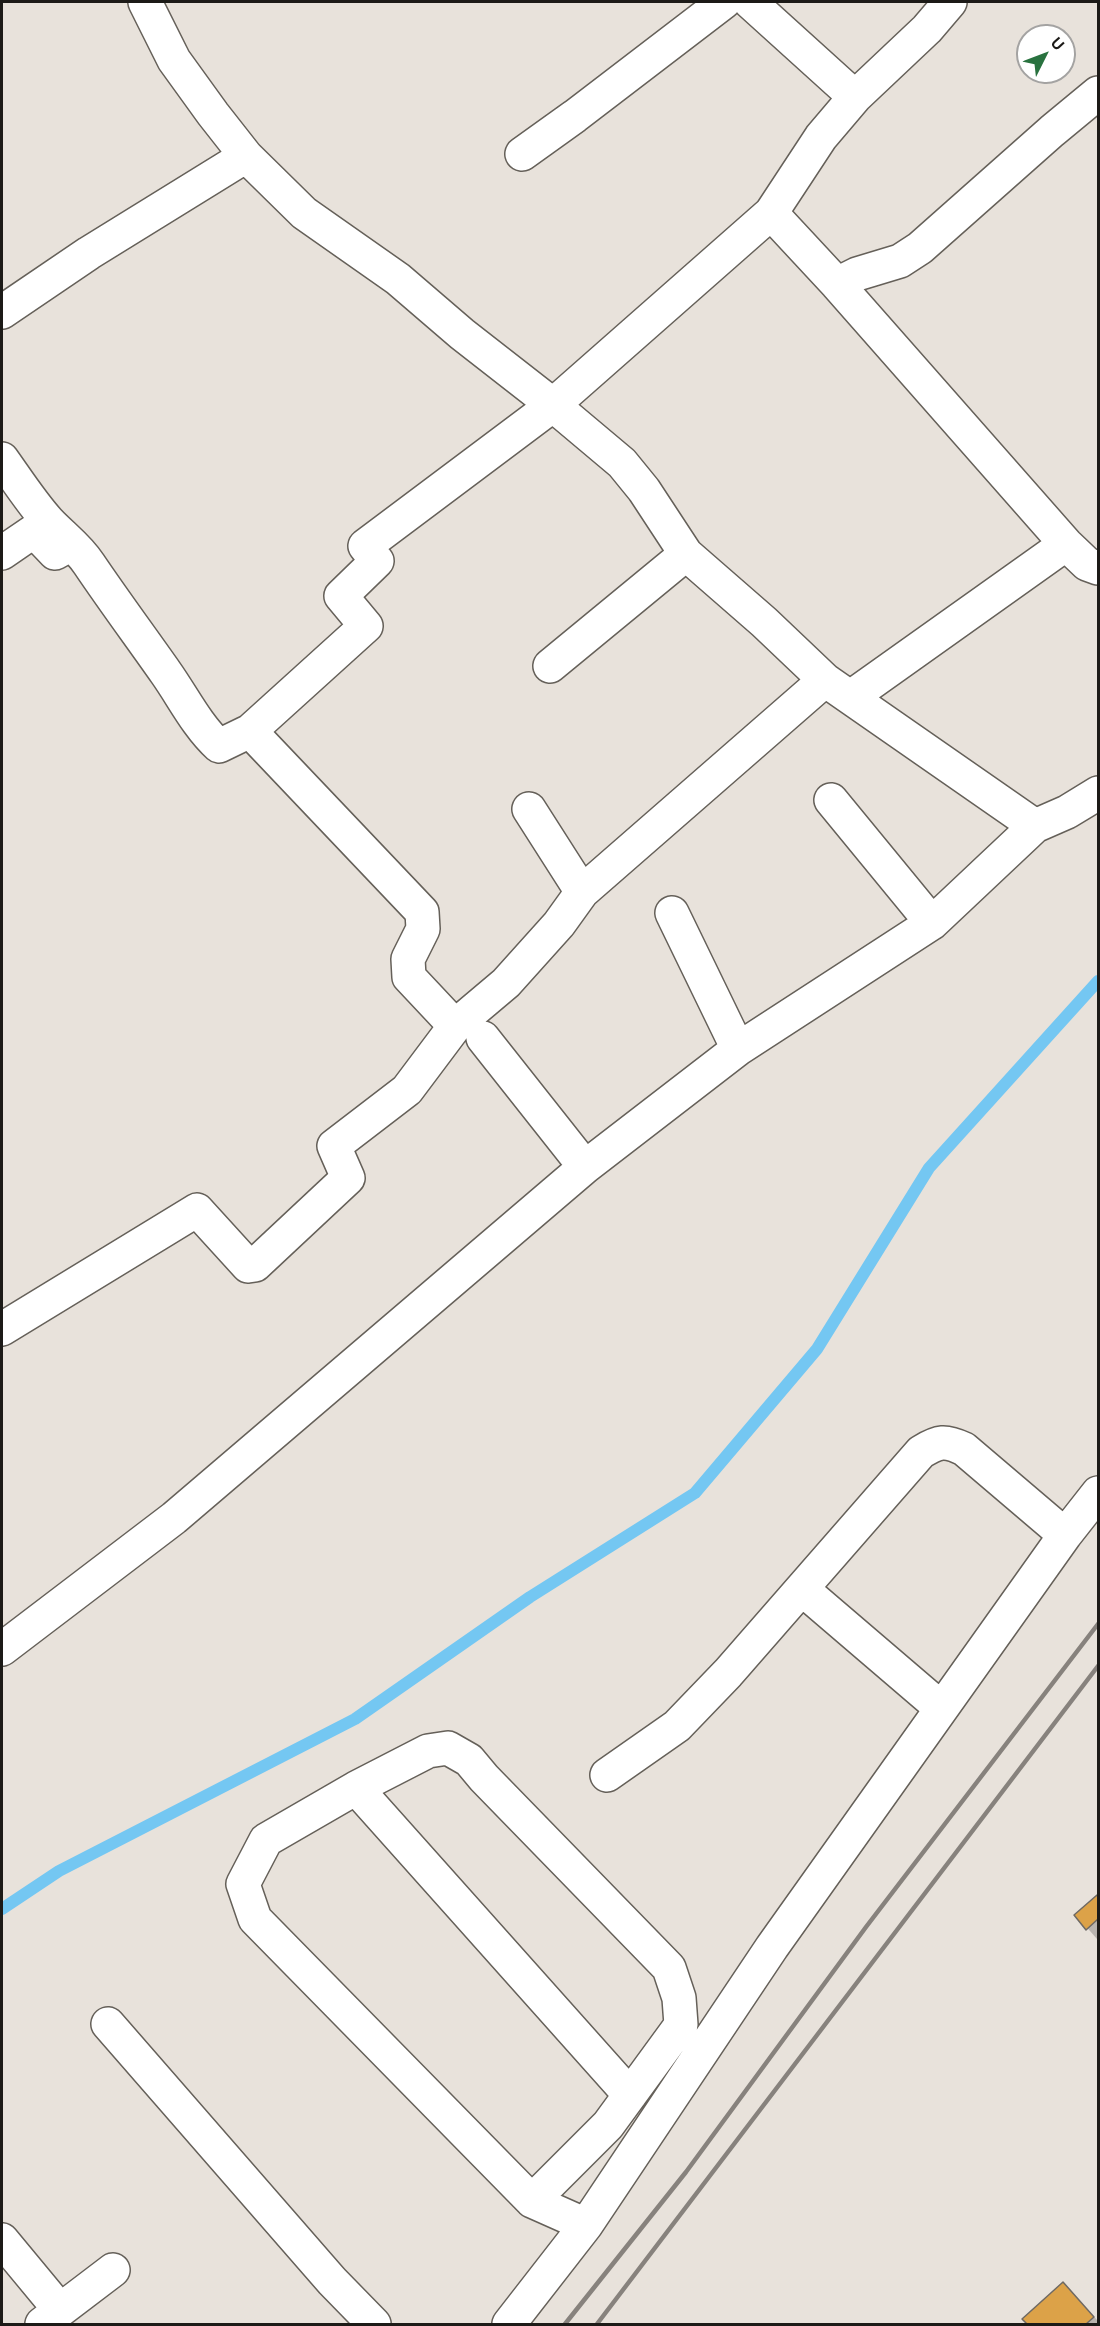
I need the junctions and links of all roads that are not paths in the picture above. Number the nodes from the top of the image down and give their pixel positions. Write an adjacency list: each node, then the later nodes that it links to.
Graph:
1 (145, 2): 8 (street)
2 (724, 2): 7 (street)
3 (750, 2): 6 (street)
4 (950, 2): 6 (street)
5 (1098, 93): 10 (street)
6 (855, 97): 9 (street)
7 (522, 154)
8 (246, 156): 11 (street); 12 (street)
9 (771, 213): 10 (street); 12 (street)
10 (837, 284): 15 (street)
11 (2, 312)
12 (553, 405): 17 (street); 22 (street)
13 (2, 459): 14 (street)
14 (73, 543): 16 (street); 22 (street)
15 (1066, 544): 18 (street); 21 (street)
16 (2, 553)
17 (686, 554): 19 (street); 20 (street)
18 (1098, 568)
19 (550, 666)
20 (825, 680): 21 (street); 27 (street)
21 (851, 698): 26 (street)
22 (250, 731): 30 (street)
23 (1098, 793): 26 (street)
24 (831, 800): 29 (street)
25 (529, 808): 27 (street)
26 (1035, 826): 29 (street)
27 (582, 892): 30 (street)
28 (672, 913): 31 (street)
29 (932, 923): 31 (street)
30 (469, 1032): 32 (street); 33 (street)
31 (738, 1049): 32 (street)
32 (585, 1167): 37 (street)
33 (2, 1329)
34 (1098, 1493): 35 (street)
35 (1065, 1535): 36 (street); 38 (street)
36 (802, 1589): 38 (street); 39 (street)
37 (2, 1649)
38 (941, 1708): 44 (street)
39 (607, 1775)
40 (356, 1788): 42 (street); 42 (street); 43 (street)
41 (108, 2024): 48 (street)
42 (630, 2095): 43 (street)
43 (532, 2201): 44 (street)
44 (586, 2225): 49 (street)
45 (2, 2240): 47 (street)
46 (113, 2270): 47 (street)
47 (51, 2317)
48 (374, 2325)
49 (509, 2325)

